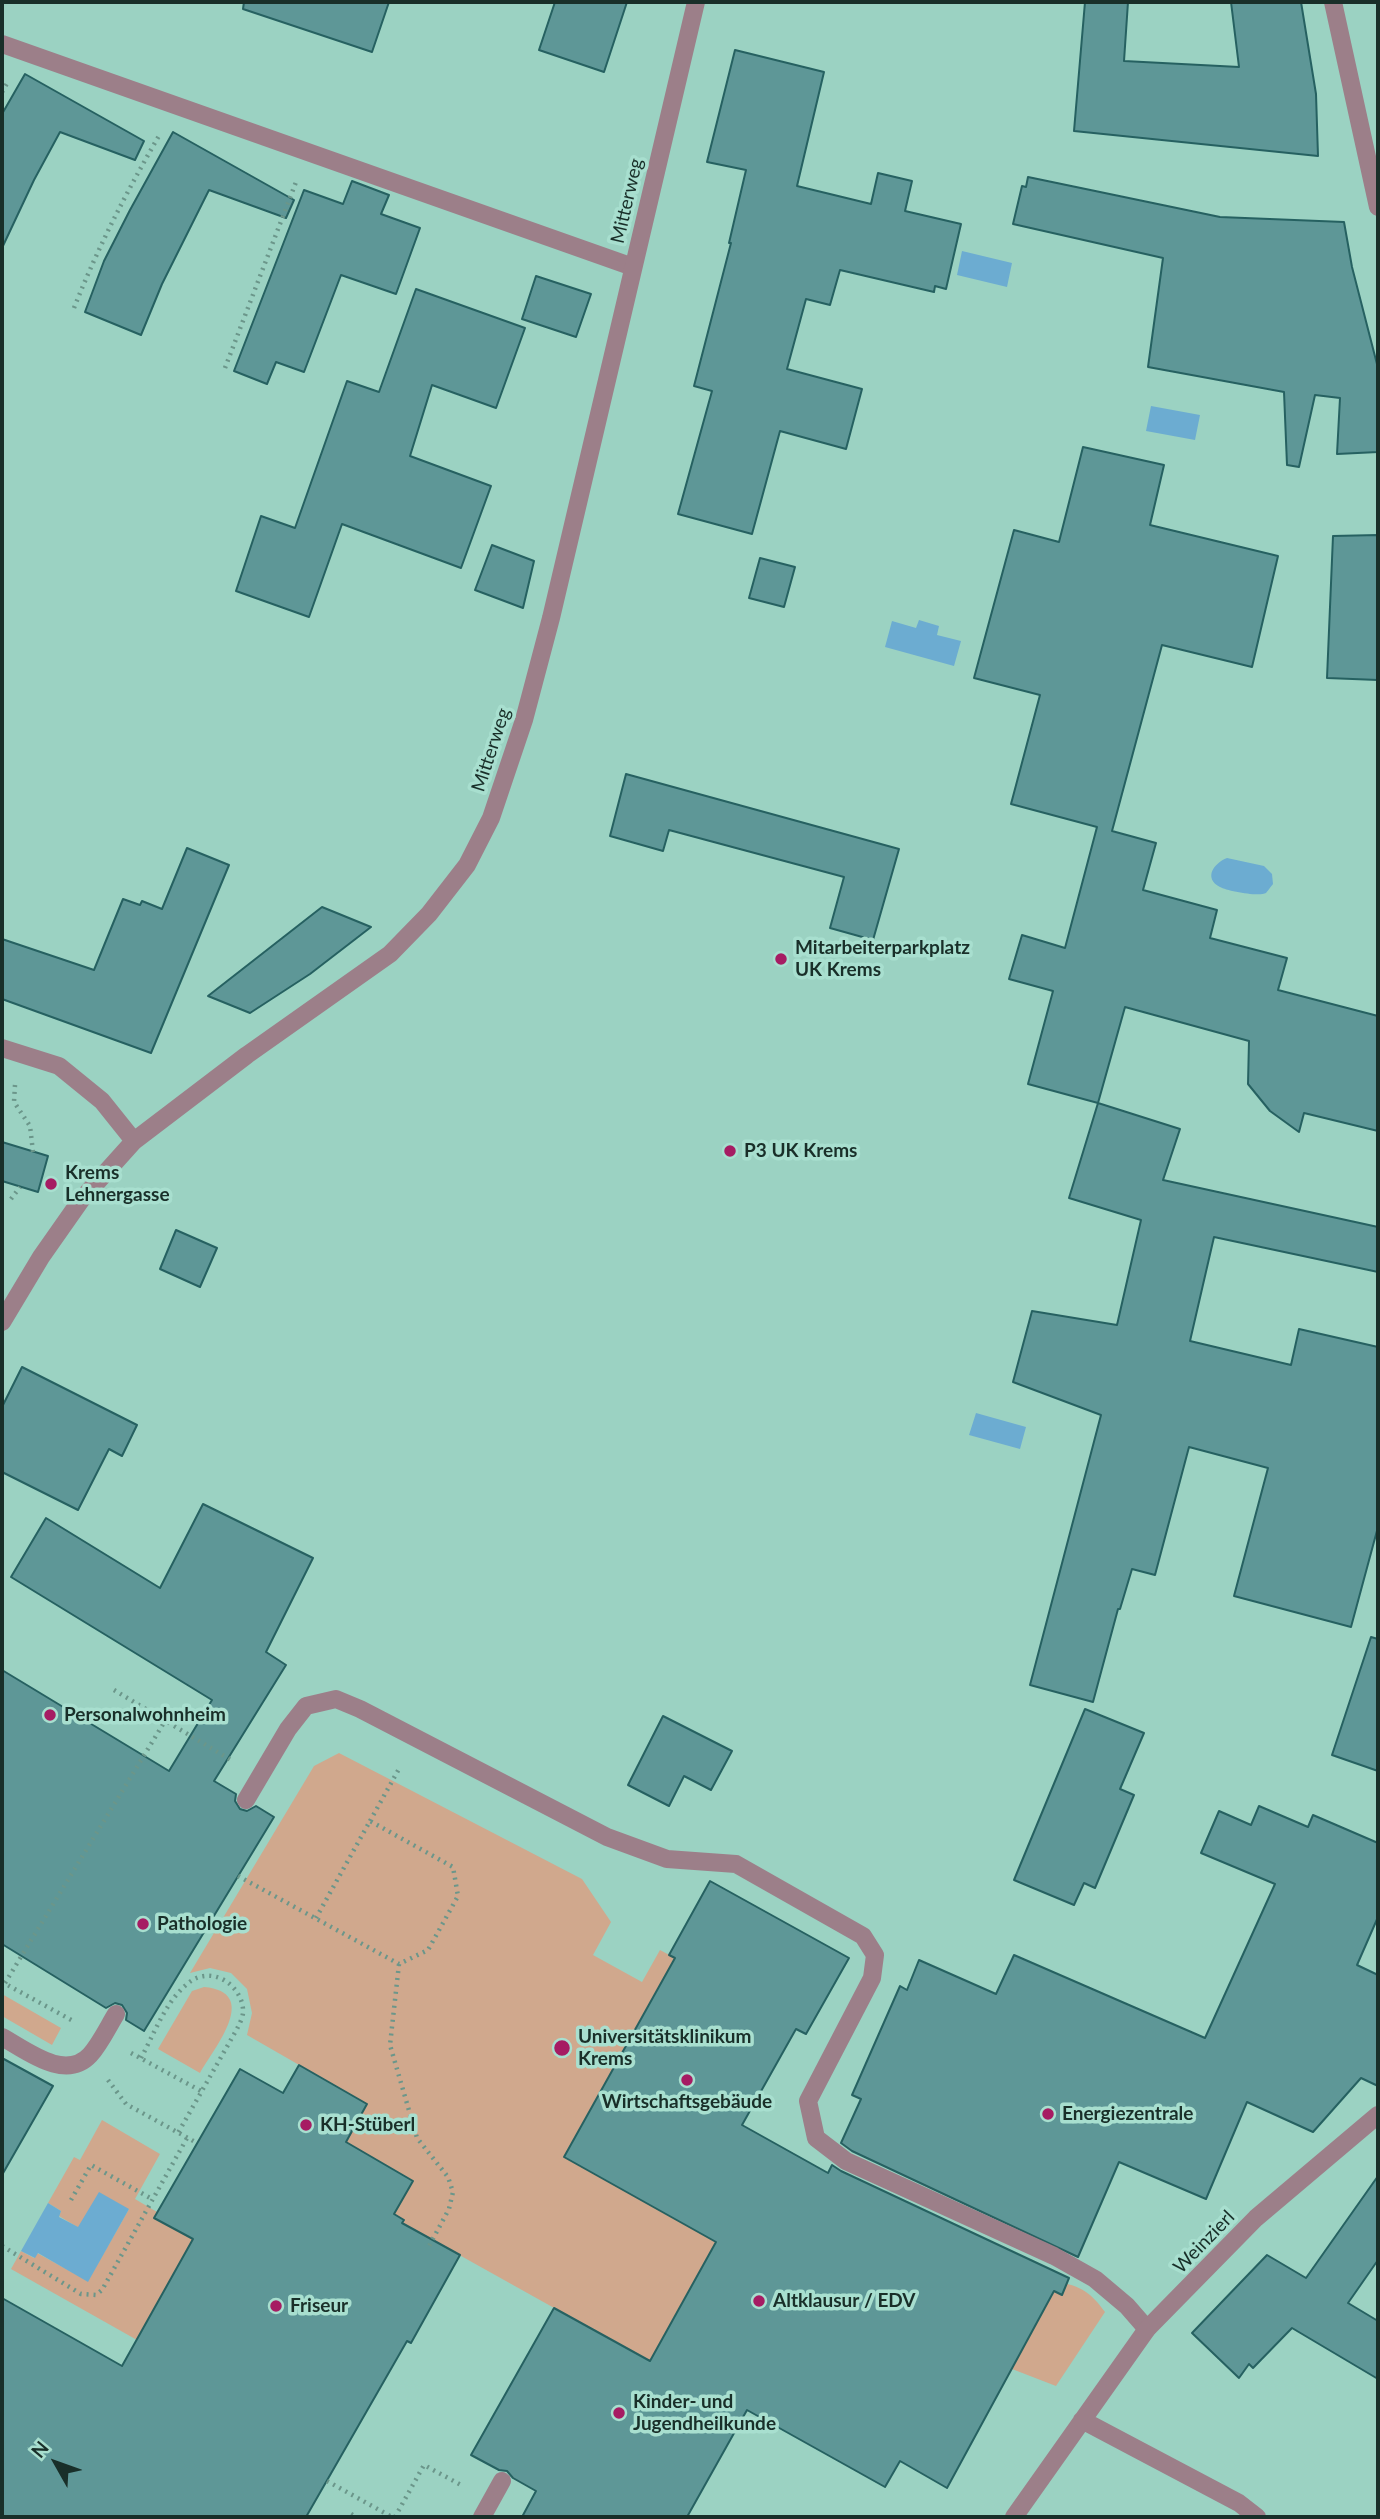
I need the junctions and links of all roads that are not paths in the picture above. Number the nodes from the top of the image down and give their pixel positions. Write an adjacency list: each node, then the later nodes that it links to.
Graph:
1 (696, 2): 5 (street, Mitterweg)
2 (1333, 2): 4 (street)
3 (2, 44): 5 (street)
4 (1378, 207)
5 (633, 267): 7 (street, Mitterweg)
6 (2, 1048): 7 (street)
7 (134, 1141): 8 (street, Mitterweg)
8 (2, 1322)
9 (246, 1800): 13 (street)
10 (116, 2014): 11 (street)
11 (2, 2037)
12 (1378, 2116): 13 (street, Weinzierl)
13 (1147, 2329): 14 (street, Weinzierl)
14 (1082, 2420): 17 (street, Weinzierl); 18 (street)
15 (502, 2481): 16 (street)
16 (487, 2509)
17 (1014, 2517)
18 (1257, 2517)

